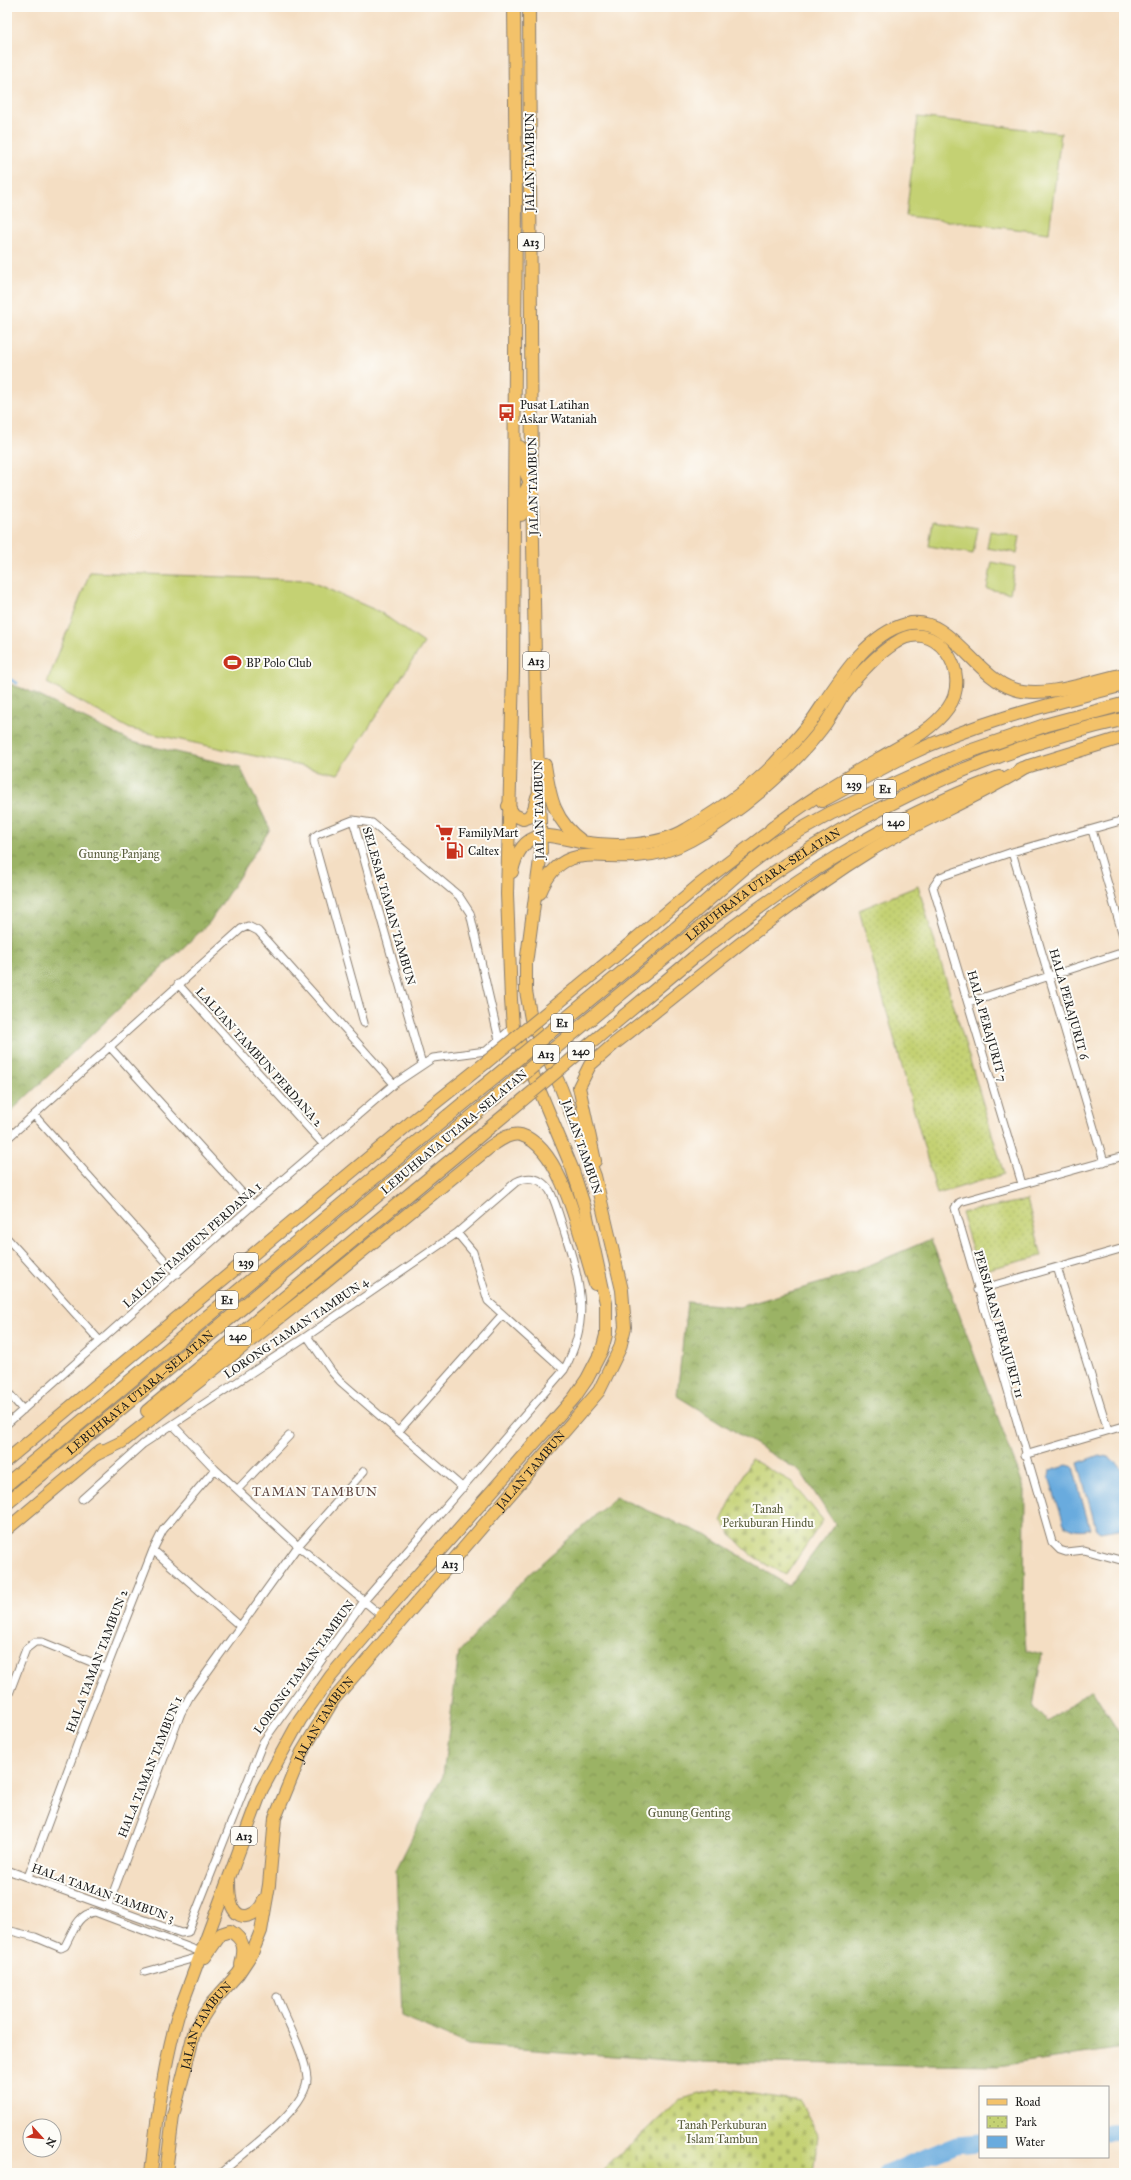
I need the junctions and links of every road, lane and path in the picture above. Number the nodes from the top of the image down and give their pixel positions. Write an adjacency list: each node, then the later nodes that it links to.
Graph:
1 (514, 7): 3 (main road, JALAN TAMBUN / A13)
2 (529, 7): 4 (main road, JALAN TAMBUN / A13)
3 (514, 412): 4 (main road); 5 (main road, JALAN TAMBUN / A13)
4 (531, 482): 5 (main road); 9 (main road, JALAN TAMBUN / A13)
5 (513, 559): 14 (main road, JALAN TAMBUN / A13)
6 (1124, 674): 20 (main road)
7 (1124, 685): 17 (main road, 239)
8 (1124, 704): 69 (highway, LEBUHRAYA UTARA–SELATAN / E1, bridge)
9 (536, 714): 13 (main road, JALAN TAMBUN / A13); 20 (main road)
10 (1124, 718): 73 (highway, LEBUHRAYA UTARA–SELATAN / E1, bridge)
11 (1124, 737): 12 (main road, 240)
12 (1028, 766): 41 (main road); 65 (main road, 240, bridge)
13 (540, 783): 14 (main road); 19 (main road, JALAN TAMBUN / A13)
14 (508, 806): 22 (main road, JALAN TAMBUN / A13)
15 (353, 820): 30 (street); 32 (street, SELESAR TAMAN TAMBUN); 34 (street, SELESAR TAMAN TAMBUN)
16 (1124, 820): 18 (street)
17 (771, 829): 23 (main road); 66 (main road, 239, bridge)
18 (1092, 830): 21 (street); 24 (street)
19 (541, 836): 20 (main road); 22 (main road); 23 (main road, JALAN TAMBUN / A13)
20 (584, 843)
21 (1012, 852): 27 (street, HALA PERAJURIT 6); 29 (street, HALA PERAJURIT 7)
22 (507, 892): 31 (main road, JALAN TAMBUN / A13)
23 (533, 910): 41 (main road, JALAN TAMBUN / A13)
24 (1120, 913): 25 (street)
25 (1124, 939)
26 (1124, 952): 27 (street)
27 (1048, 975): 29 (street); 40 (street, HALA PERAJURIT 6)
28 (178, 984): 33 (street); 35 (street); 38 (street, LALUAN TAMBUN PERDANA 2)
29 (969, 1002): 43 (street, HALA PERAJURIT 7)
30 (364, 1022)
31 (513, 1027): 32 (street, LALUAN TAMBUN PERDANA 1); 51 (main road, JALAN TAMBUN / A13)
32 (499, 1040): 34 (street, LALUAN TAMBUN PERDANA 1)
33 (109, 1046): 36 (street); 44 (street)
34 (422, 1064): 35 (street, LALUAN TAMBUN PERDANA 1)
35 (394, 1084): 38 (street, LALUAN TAMBUN PERDANA 1)
36 (34, 1115): 37 (street); 49 (street)
37 (7, 1139)
38 (323, 1144): 44 (street, LALUAN TAMBUN PERDANA 1)
39 (1124, 1156): 40 (street)
40 (1104, 1162): 43 (street)
41 (595, 1176): 86 (main road, JALAN TAMBUN / A13)
42 (525, 1178): 45 (street, LORONG TAMAN TAMBUN 4); 55 (street, LORONG TAMAN TAMBUN)
43 (1022, 1184): 50 (street, PERSIARAN PERAJURIT 11)
44 (253, 1205): 49 (street, LALUAN TAMBUN PERDANA 1)
45 (457, 1233): 52 (street); 53 (street, LORONG TAMAN TAMBUN 4)
46 (7, 1238): 54 (street)
47 (1124, 1248): 48 (street)
48 (1057, 1267): 50 (street); 61 (street)
49 (178, 1274): 54 (street, LALUAN TAMBUN PERDANA 1)
50 (977, 1290): 64 (street, PERSIARAN PERAJURIT 11)
51 (606, 1303): 65 (main road); 79 (main road, JALAN TAMBUN / A13)
52 (502, 1315): 55 (street); 62 (street)
53 (307, 1336): 59 (street, LORONG TAMAN TAMBUN 4); 62 (street)
54 (100, 1341): 57 (street, LALUAN TAMBUN PERDANA 1)
55 (564, 1370): 70 (street, LORONG TAMAN TAMBUN)
56 (7, 1392): 57 (street)
57 (23, 1410): 58 (street, LALUAN TAMBUN PERDANA 1)
58 (7, 1424)
59 (173, 1425): 67 (street); 72 (street, LORONG TAMAN TAMBUN 4)
60 (1124, 1426): 61 (street)
61 (1108, 1430): 64 (street)
62 (398, 1432): 70 (street)
63 (289, 1436): 71 (street)
64 (1025, 1454): 77 (street, PERSIARAN PERAJURIT 11)
65 (95, 1455): 74 (main road, 240)
66 (7, 1460)
67 (215, 1469): 71 (street); 76 (street, HALA TAMAN TAMBUN 2)
68 (364, 1471): 75 (street, HALA TAMAN TAMBUN 1)
69 (7, 1484)
70 (462, 1488): 78 (street, LORONG TAMAN TAMBUN)
71 (238, 1489): 75 (street)
72 (82, 1499)
73 (7, 1503)
74 (7, 1529)
75 (298, 1546): 78 (street); 80 (street, HALA TAMAN TAMBUN 1)
76 (153, 1550): 80 (street); 81 (street, HALA TAMAN TAMBUN 2)
77 (1124, 1561)
78 (364, 1601): 79 (street); 88 (street, LORONG TAMAN TAMBUN)
79 (382, 1616): 84 (main road, JALAN TAMBUN / A13)
80 (240, 1626): 87 (street, HALA TAMAN TAMBUN 1)
81 (106, 1668): 82 (street); 85 (street, HALA TAMAN TAMBUN 2)
82 (7, 1699)
83 (7, 1870): 85 (street, HALA TAMAN TAMBUN 3)
84 (229, 1874): 86 (main road); 90 (main road, JALAN TAMBUN / A13)
85 (28, 1877): 87 (street, HALA TAMAN TAMBUN 3)
86 (269, 1886): 92 (main road, JALAN TAMBUN / A13)
87 (108, 1906): 88 (street, HALA TAMAN TAMBUN 3)
88 (190, 1929)
89 (7, 1930): 90 (street)
90 (200, 1954): 91 (street); 93 (main road, JALAN TAMBUN / A13)
91 (145, 1972)
92 (238, 1974): 93 (main road); 96 (main road, JALAN TAMBUN / A13)
93 (191, 1980): 95 (main road, JALAN TAMBUN / A13)
94 (277, 1997): 97 (street)
95 (151, 2173)
96 (166, 2173)
97 (221, 2173)

